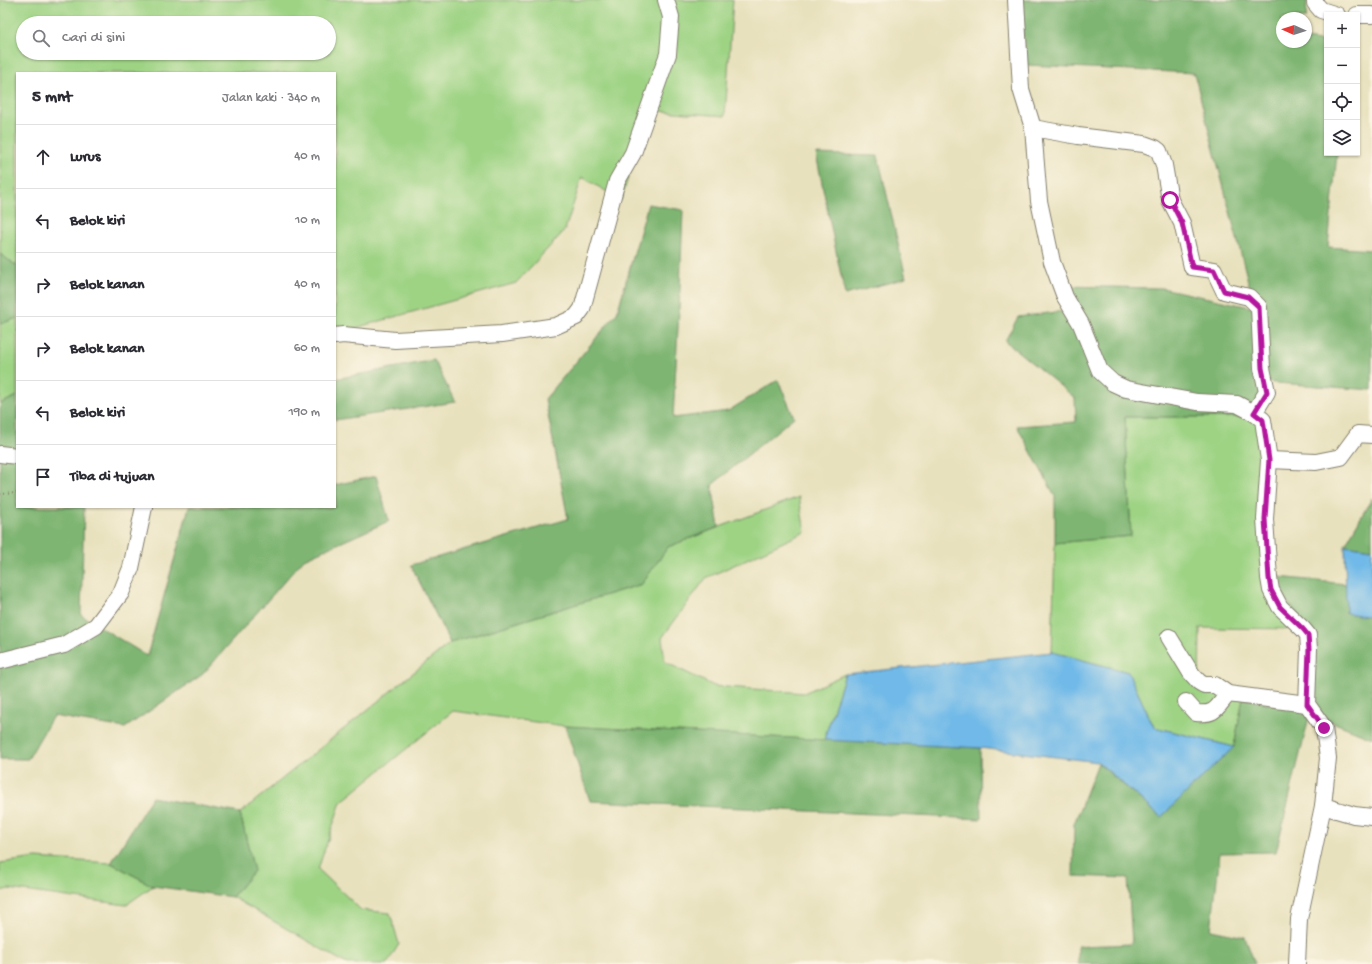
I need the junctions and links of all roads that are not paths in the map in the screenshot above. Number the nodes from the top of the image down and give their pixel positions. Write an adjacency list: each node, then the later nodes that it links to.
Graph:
1 (666, 0): 8 (street)
2 (1016, 0): 7 (street)
3 (1315, 0): 4 (street)
4 (1327, 12)
5 (1360, 15): 6 (street)
6 (1372, 15)
7 (1033, 128): 9 (street); 9 (street)
8 (336, 336)
9 (1254, 413): 13 (street)
10 (1372, 435): 13 (street)
11 (0, 454): 12 (street)
12 (16, 456)
13 (1269, 460): 19 (street)
14 (144, 508): 16 (street)
15 (1169, 637): 17 (street)
16 (0, 661)
17 (1228, 694): 18 (street); 19 (street)
18 (1186, 702)
19 (1307, 704): 20 (street)
20 (1323, 806): 21 (street); 22 (street)
21 (1372, 817)
22 (1297, 964)

